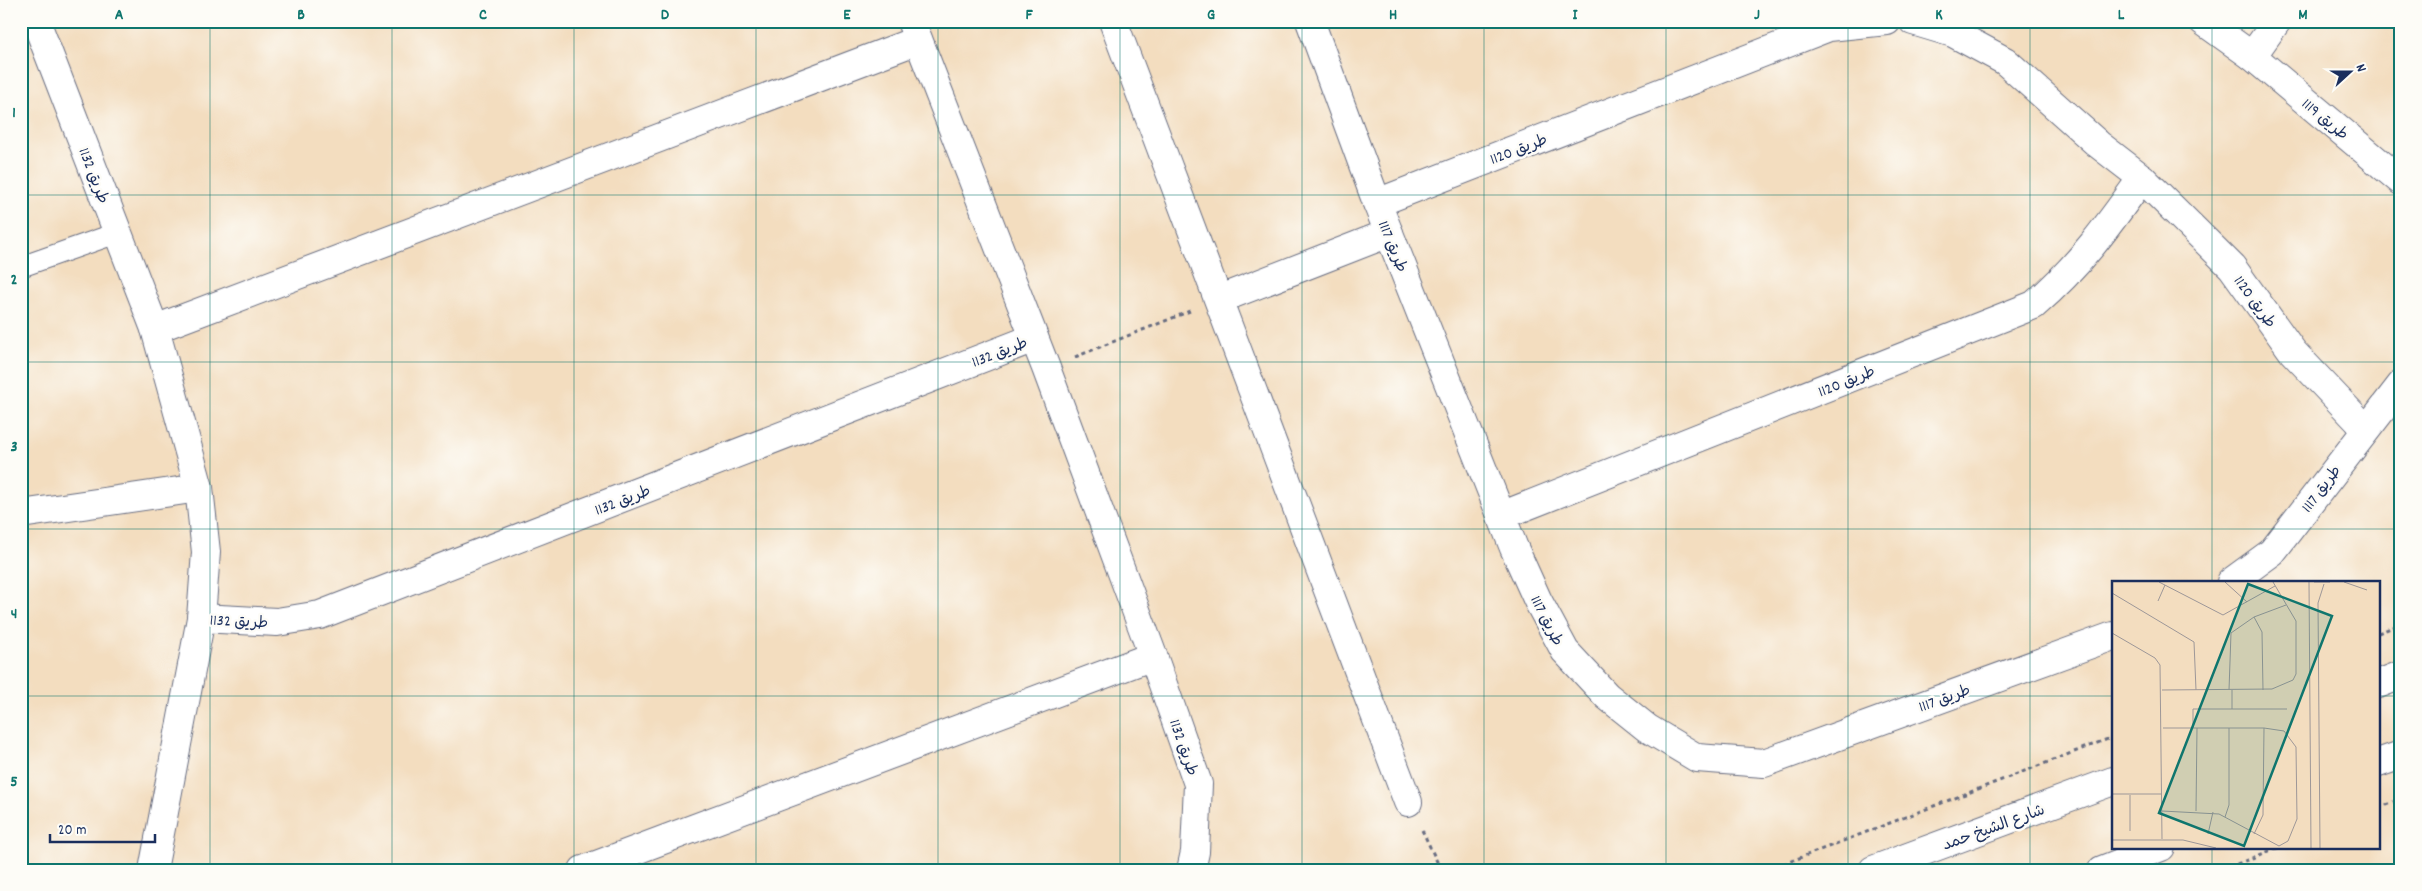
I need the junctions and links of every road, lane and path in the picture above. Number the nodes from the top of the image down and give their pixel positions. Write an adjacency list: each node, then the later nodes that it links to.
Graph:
1 (36, 21): 13 (street, طريق 1132)
2 (1113, 21): 16 (street)
3 (1310, 21): 12 (street, طريق 1117)
4 (1887, 21): 12 (street, طريق 1120)
5 (1913, 21): 10 (street, طريق 1120)
6 (2203, 21): 9 (street, طريق 1119)
7 (2277, 21): 9 (street)
8 (914, 30): 17 (street, طريق 1132); 18 (street, طريق 1132)
9 (2252, 56): 11 (street, طريق 1119)
10 (2142, 178): 21 (street, طريق 1120); 24 (street, طريق 1120)
11 (2401, 181)
12 (1377, 203): 14 (street, طريق 1117)
13 (117, 233): 15 (lane); 17 (street, طريق 1132)
14 (1389, 234): 16 (street); 24 (street, طريق 1117)
15 (26, 265)
16 (1220, 299): 19 (path); 38 (street)
17 (155, 329): 22 (street, طريق 1132)
18 (1034, 338): 19 (street, طريق 1132); 26 (street, طريق 1132)
19 (1046, 368): 30 (street, طريق 1132)
20 (2401, 385): 21 (street, طريق 1117)
21 (2366, 429): 25 (street, طريق 1117)
22 (199, 488): 23 (street); 26 (street, طريق 1132)
23 (21, 514)
24 (1501, 516): 29 (street, طريق 1117)
25 (2232, 581)
26 (201, 618): 42 (street, طريق 1132)
27 (2401, 624): 28 (path)
28 (2380, 632)
29 (2112, 636)
30 (1154, 656): 43 (street); 44 (street, طريق 1132)
31 (2401, 675): 32 (street)
32 (2380, 683)
33 (2112, 737): 46 (path)
34 (2401, 755): 35 (street)
35 (2380, 762)
36 (2112, 781): 47 (street, شارع الشيخ حمد)
37 (2401, 799): 39 (path)
38 (1408, 802): 45 (path)
39 (2380, 807)
40 (2157, 848): 48 (street)
41 (2277, 848): 49 (path)
42 (153, 870)
43 (583, 870)
44 (1191, 870)
45 (1441, 870)
46 (1768, 870)
47 (1873, 870)
48 (2102, 870)
49 (2222, 870)

